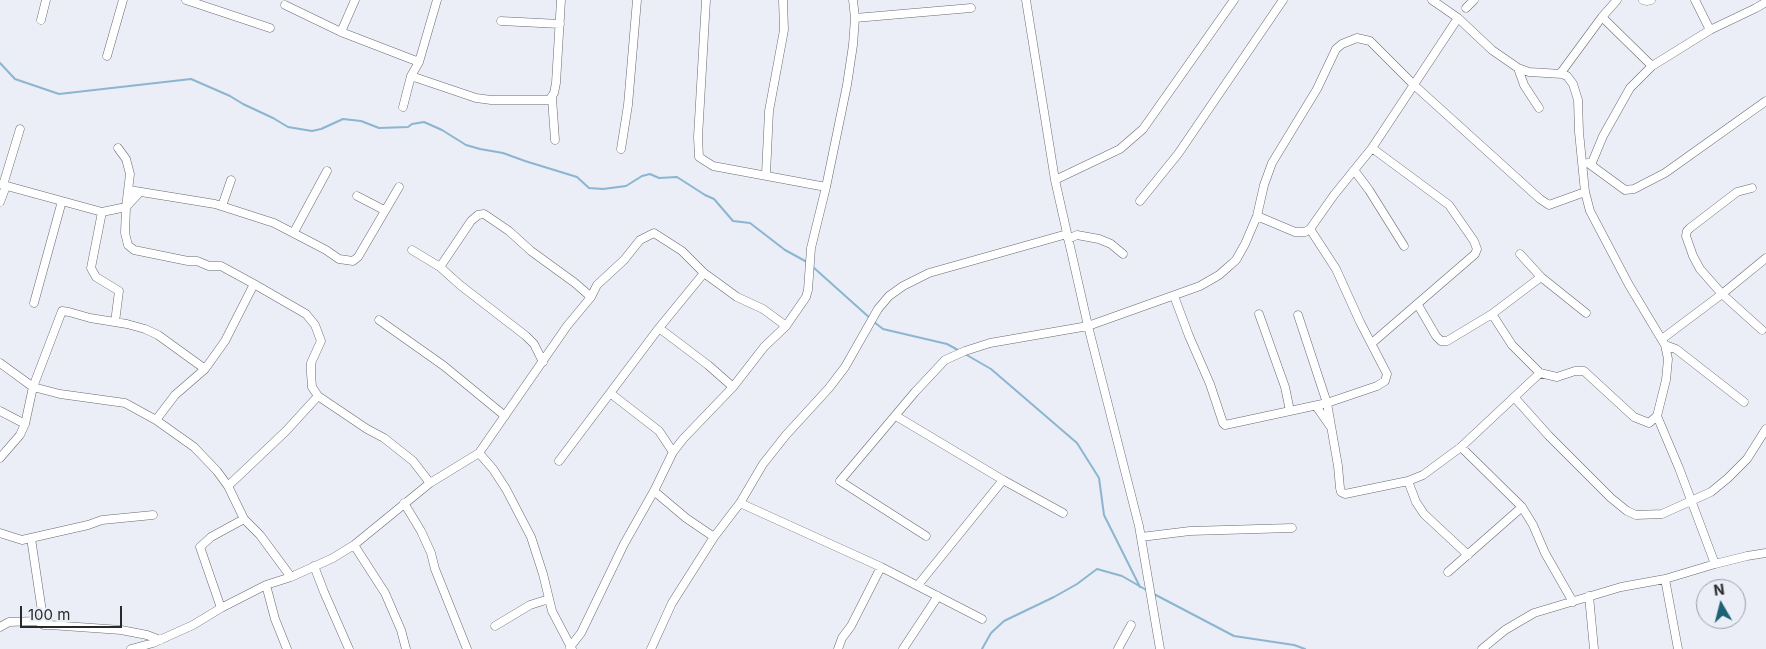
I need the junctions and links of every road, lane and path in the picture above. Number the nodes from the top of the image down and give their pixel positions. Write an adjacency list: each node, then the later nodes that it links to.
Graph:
1 (46, 0): 27 (street)
2 (123, 0): 33 (street)
3 (186, 0): 30 (street)
4 (355, 0): 32 (street)
5 (437, 0): 34 (street)
6 (561, 0): 29 (street)
7 (637, 0): 48 (street)
8 (706, 0): 53 (street)
9 (783, 0): 53 (street)
10 (853, 0): 25 (street)
11 (1026, 0): 55 (street)
12 (1234, 0): 55 (street)
13 (1283, 0): 65 (street)
14 (1432, 0): 26 (street)
15 (1474, 0): 23 (street)
16 (1618, 0): 24 (street)
17 (1643, 0): 18 (street)
18 (1651, 0)
19 (1695, 0): 31 (street)
20 (1766, 2): 31 (street)
21 (285, 5): 32 (street)
22 (970, 8): 25 (street)
23 (1466, 8)
24 (1602, 17): 35 (street); 37 (street)
25 (854, 18): 57 (street)
26 (1458, 18): 36 (street); 39 (street)
27 (41, 20)
28 (501, 21): 29 (street)
29 (560, 24): 40 (street)
30 (270, 28)
31 (1710, 30): 35 (street)
32 (341, 32): 34 (street)
33 (107, 56)
34 (419, 62): 38 (street)
35 (1652, 66): 50 (street)
36 (1518, 68): 37 (street); 43 (street)
37 (1560, 74): 49 (street)
38 (411, 76): 40 (street); 42 (street)
39 (1414, 85): 47 (street); 62 (street); 71 (street)
40 (552, 98): 45 (street)
41 (1766, 101): 50 (street)
42 (403, 107)
43 (1539, 108)
44 (20, 129): 56 (street)
45 (556, 140)
46 (118, 148): 60 (street)
47 (1372, 148): 51 (street); 88 (street)
48 (621, 149)
49 (1582, 160): 50 (street); 62 (street)
50 (1591, 165)
51 (1354, 170): 72 (street); 75 (street)
52 (327, 171): 73 (street)
53 (766, 174): 57 (street)
54 (231, 180): 67 (street)
55 (1055, 180): 74 (street)
56 (3, 185): 64 (street); 66 (street)
57 (826, 187): 95 (street)
58 (398, 188): 69 (street)
59 (1752, 188): 84 (street)
60 (129, 190): 61 (street); 68 (street)
61 (140, 192): 67 (street); 68 (street)
62 (1585, 192): 99 (street)
63 (357, 196): 69 (street)
64 (62, 201): 70 (street); 87 (street)
65 (1140, 201)
66 (0, 202)
67 (222, 206): 73 (street)
68 (126, 207): 70 (street); 83 (street)
69 (384, 210): 73 (street)
70 (102, 212): 94 (street)
71 (1257, 216): 72 (street); 85 (street)
72 (1310, 229): 100 (street)
73 (294, 232)
74 (1068, 236): 77 (street); 96 (street); 134 (street)
75 (1404, 246)
76 (412, 250): 80 (street)
77 (1123, 254)
78 (1520, 254): 82 (street)
79 (1766, 258): 84 (street)
80 (440, 267): 86 (street); 101 (street)
81 (704, 273): 86 (street); 95 (street); 97 (street)
82 (1541, 277): 89 (street); 91 (street)
83 (254, 284): 103 (street); 108 (street)
84 (1722, 294): 98 (street); 99 (street)
85 (1174, 296): 96 (street); 114 (street)
86 (591, 297): 101 (street)
87 (34, 302)
88 (1418, 305): 91 (street); 100 (street)
89 (1586, 313)
90 (1259, 314): 114 (street)
91 (1492, 314): 104 (street)
92 (1298, 315): 111 (street)
93 (379, 320): 115 (street)
94 (115, 322): 103 (street); 106 (street)
95 (786, 326): 105 (street)
96 (1088, 326): 116 (street); 144 (street)
97 (659, 328): 105 (street); 107 (street)
98 (1762, 330)
99 (1664, 342): 110 (street); 117 (street)
100 (1372, 343): 111 (street)
101 (543, 362): 115 (street)
102 (0, 363): 106 (street)
103 (205, 369): 118 (street)
104 (1540, 373): 109 (street); 117 (street)
105 (732, 386): 123 (street)
106 (33, 387): 118 (street); 119 (street)
107 (610, 393): 123 (street); 126 (street)
108 (318, 396): 129 (street); 130 (street)
109 (1514, 398): 122 (street); 132 (street)
110 (1744, 402)
111 (1327, 403): 112 (street); 120 (street)
112 (1316, 406): 114 (street); 120 (street)
113 (0, 411): 119 (street)
114 (1290, 412)
115 (505, 416): 124 (street)
116 (896, 416): 127 (street); 141 (street)
117 (1657, 416): 132 (street)
118 (156, 420): 130 (street)
119 (25, 424): 125 (street)
120 (1332, 427): 128 (street)
121 (1766, 429): 132 (street)
122 (1461, 447): 128 (street); 135 (street)
123 (673, 452): 131 (street)
124 (479, 454): 129 (street); 158 (street)
125 (0, 458)
126 (558, 461)
127 (1003, 480): 136 (street); 155 (street)
128 (1408, 481): 147 (street)
129 (430, 483): 133 (street)
130 (228, 486): 138 (street)
131 (654, 491): 143 (street); 167 (street)
132 (1692, 501): 148 (street)
133 (404, 503): 145 (street); 172 (street)
134 (740, 503): 143 (street); 150 (street)
135 (1522, 507): 147 (street); 159 (street)
136 (1064, 512)
137 (153, 515): 142 (street)
138 (244, 519): 152 (street); 160 (street)
139 (1292, 528): 144 (street)
140 (0, 533): 142 (street)
141 (926, 536)
142 (31, 538): 162 (street)
143 (714, 538): 173 (street)
144 (1141, 538): 177 (street)
145 (354, 545): 149 (street); 171 (street)
146 (1766, 553): 148 (street)
147 (1468, 555): 151 (street)
148 (1715, 564): 153 (street)
149 (314, 566): 152 (street); 170 (street)
150 (881, 567): 155 (street); 174 (street)
151 (1448, 572)
152 (292, 577): 154 (street)
153 (1665, 579): 157 (street); 180 (street)
154 (266, 585): 160 (street); 169 (street)
155 (918, 585): 156 (street)
156 (938, 596): 161 (street); 175 (street)
157 (1589, 596): 159 (street); 179 (street)
158 (549, 599): 164 (street); 167 (street)
159 (1573, 602): 178 (street)
160 (221, 608): 166 (street)
161 (982, 619)
162 (44, 625): 165 (street); 166 (street)
163 (1131, 625): 176 (street)
164 (495, 626)
165 (0, 627)
166 (156, 644): 168 (street)
167 (571, 648)
168 (131, 649)
169 (287, 649)
170 (349, 649)
171 (406, 649)
172 (467, 649)
173 (651, 649)
174 (838, 649)
175 (903, 649)
176 (1118, 649)
177 (1160, 649)
178 (1482, 649)
179 (1594, 649)
180 (1678, 649)

